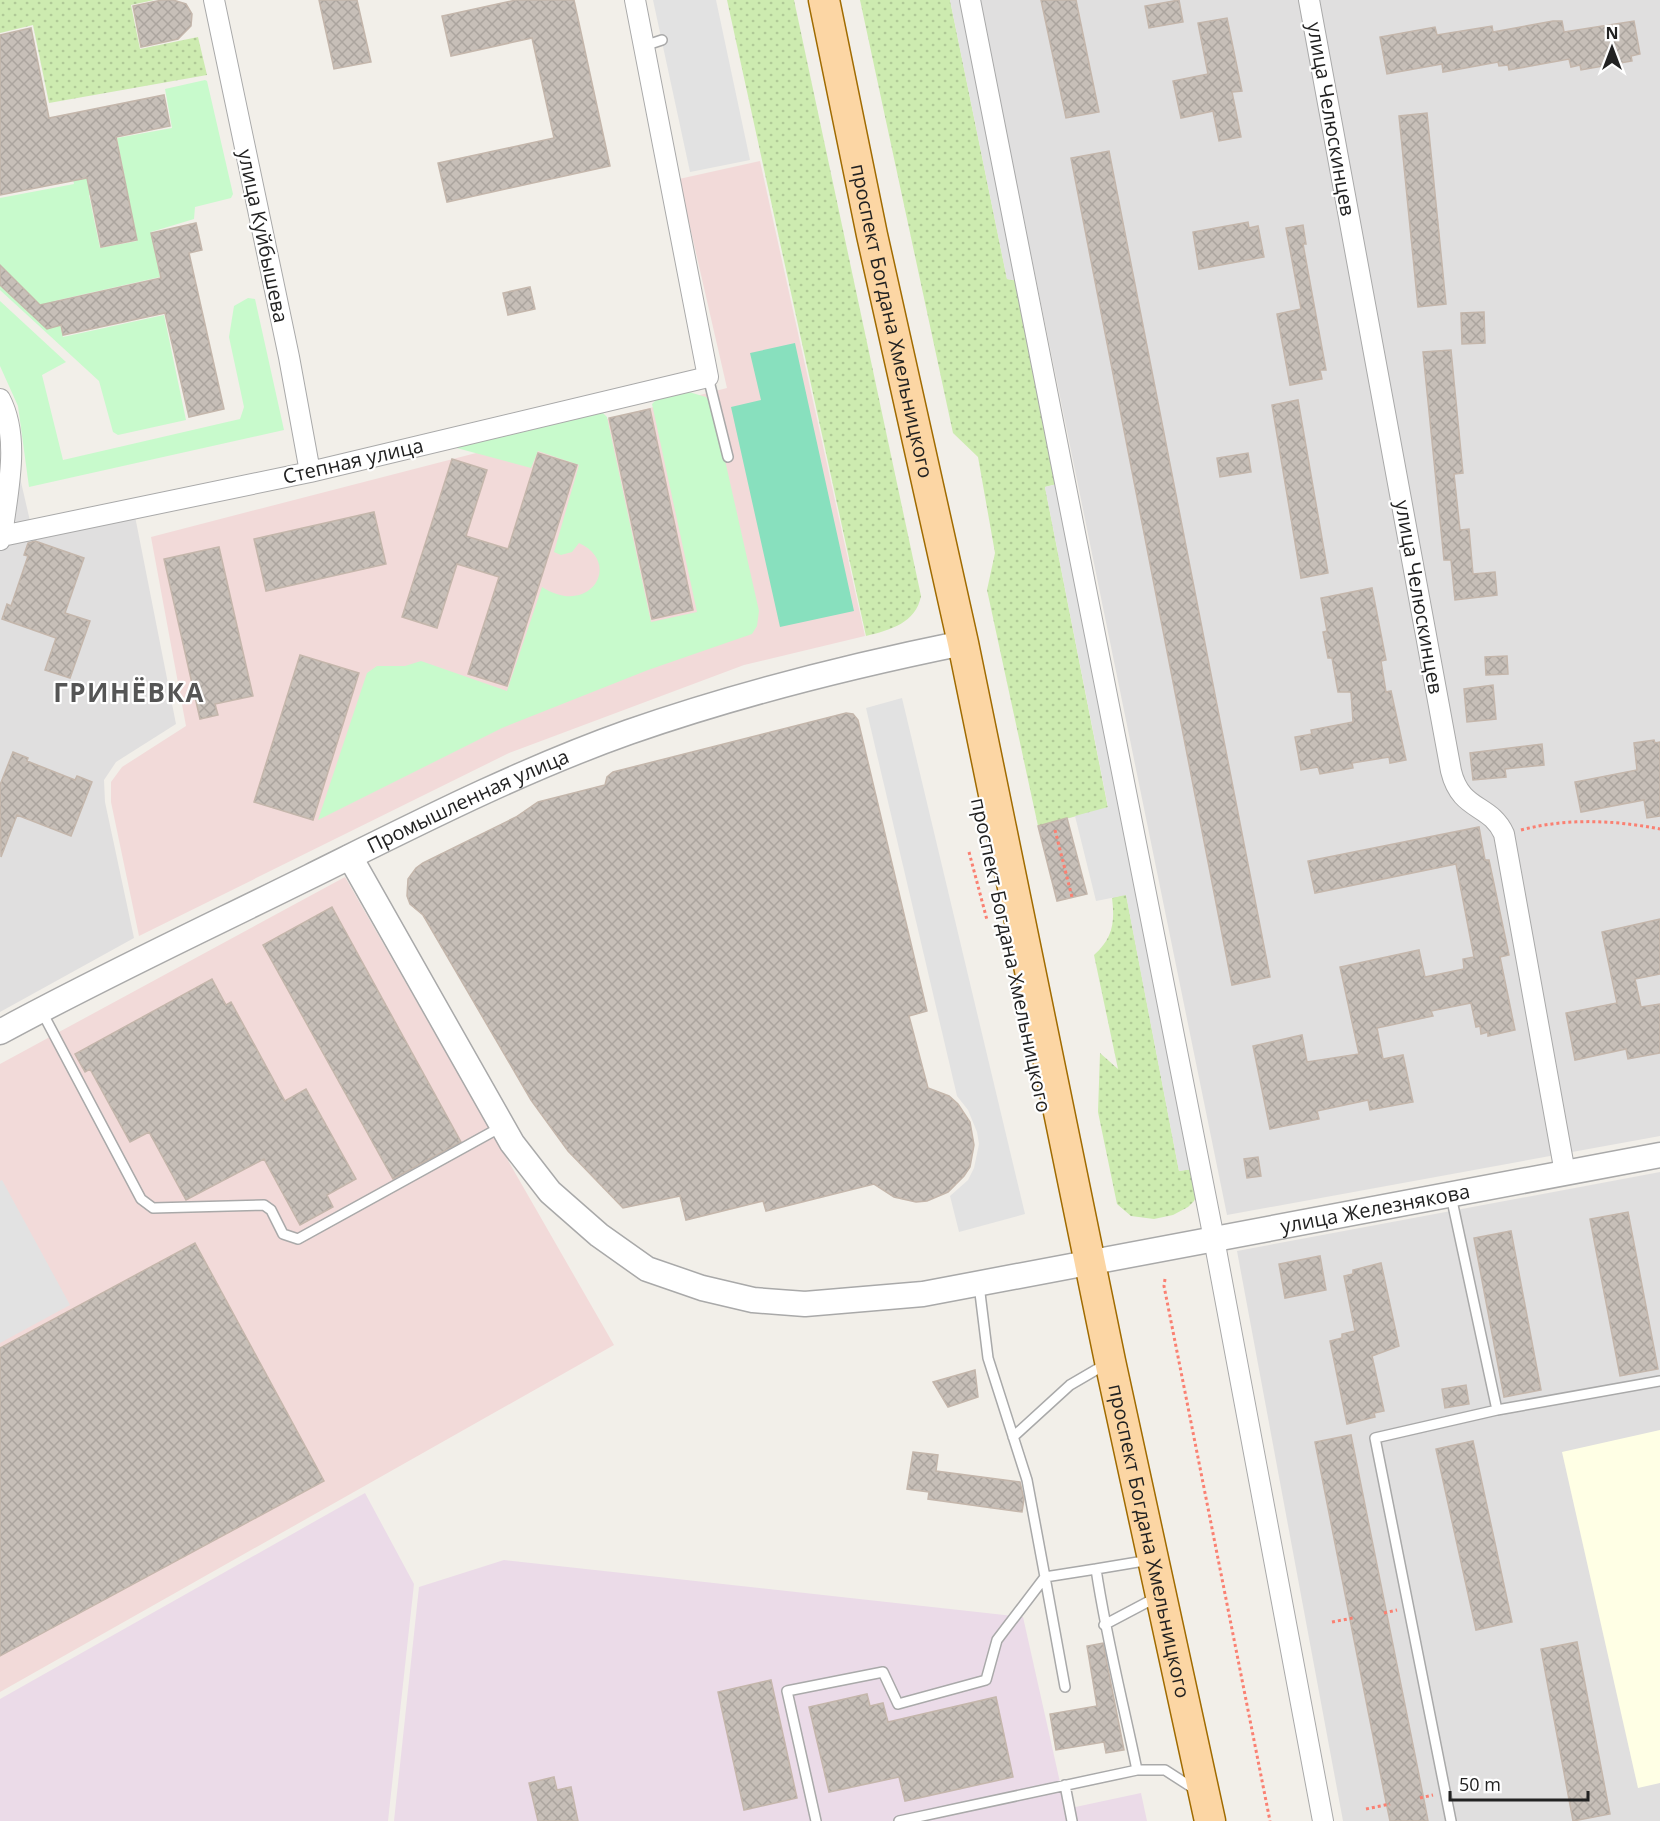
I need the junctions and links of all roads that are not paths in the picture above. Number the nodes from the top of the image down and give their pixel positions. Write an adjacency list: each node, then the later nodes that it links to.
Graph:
1 (214, 0): 9 (street, улица Куйбышева)
2 (634, 0): 6 (street)
3 (824, 0): 11 (main road, проспект Богдана Хмельницкого)
4 (970, 0): 19 (street)
5 (1309, 0): 17 (street, улица Челюскинцев)
6 (708, 378): 8 (lane); 9 (street, Степная улица)
7 (0, 399): 10 (street)
8 (728, 457)
9 (310, 472): 10 (street, Степная улица)
10 (1, 538)
11 (963, 643): 12 (street, Промышленная улица); 20 (main road, проспект Богдана Хмельницкого)
12 (350, 857): 13 (street, Промышленная улица); 15 (street, улица Железнякова)
13 (41, 1010): 14 (street, Промышленная улица); 15 (lane)
14 (0, 1032)
15 (503, 1126): 21 (street, улица Железнякова)
16 (1660, 1155): 17 (street, улица Железнякова)
17 (1566, 1173): 18 (street, улица Железнякова)
18 (1450, 1195): 19 (street, улица Железнякова); 24 (lane)
19 (1214, 1239): 20 (street, улица Железнякова); 38 (street)
20 (1090, 1262): 21 (street, улица Железнякова); 22 (main road, проспект Богдана Хмельницкого)
21 (979, 1283): 25 (lane)
22 (1110, 1361): 25 (lane); 26 (main road, проспект Богдана Хмельницкого)
23 (1660, 1381): 24 (lane)
24 (1497, 1410): 39 (lane)
25 (1013, 1437): 28 (lane)
26 (1154, 1560): 27 (lane); 29 (main road, проспект Богдана Хмельницкого)
27 (1096, 1569): 28 (lane); 30 (lane)
28 (1045, 1577): 31 (lane); 35 (lane)
29 (1161, 1594): 30 (lane); 34 (main road, проспект Богдана Хмельницкого)
30 (1104, 1625): 32 (lane)
31 (1065, 1687)
32 (1137, 1770): 33 (lane); 34 (lane)
33 (1065, 1785): 36 (lane); 37 (lane)
34 (1207, 1808)
35 (816, 1821)
36 (899, 1821)
37 (1072, 1821)
38 (1323, 1821)
39 (1451, 1821)

